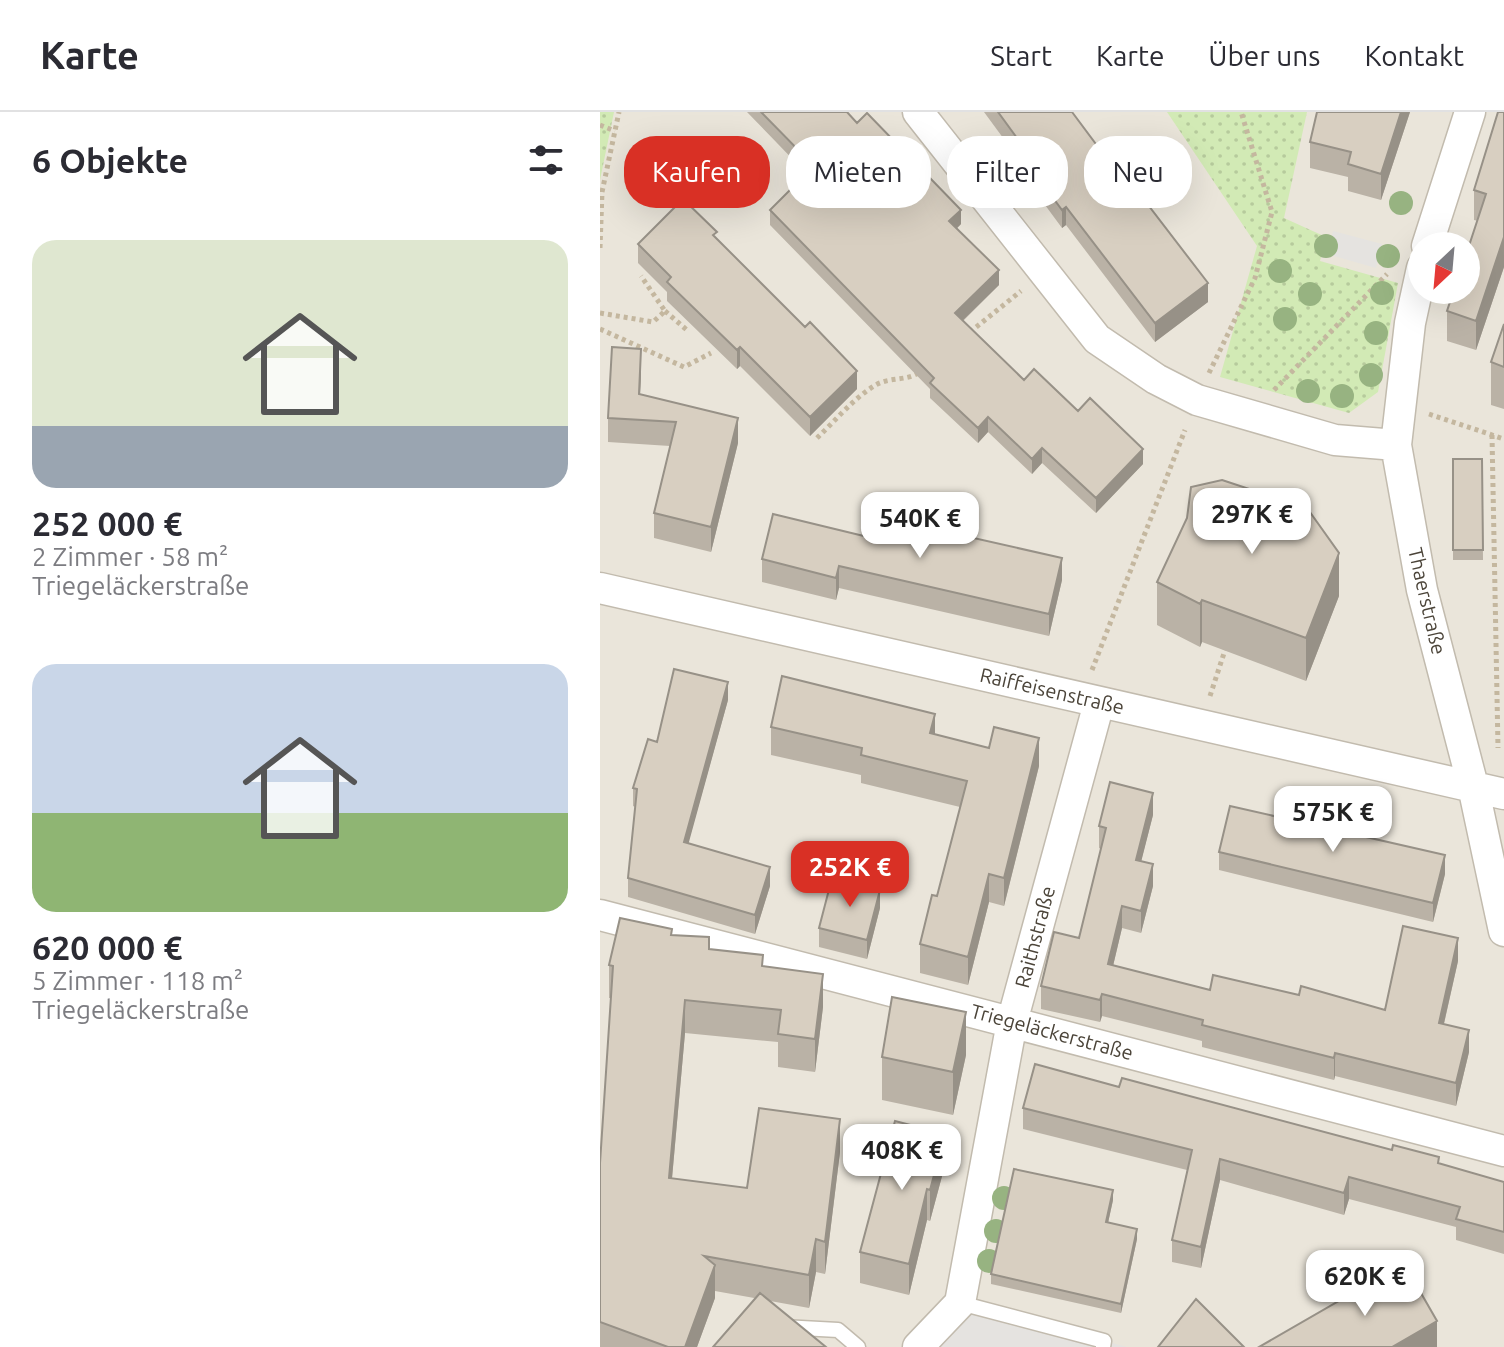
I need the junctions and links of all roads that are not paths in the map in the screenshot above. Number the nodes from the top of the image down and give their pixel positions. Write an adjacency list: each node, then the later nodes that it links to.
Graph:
1 (918, 112): 5 (street)
2 (1470, 112): 3 (street)
3 (1431, 232)
4 (1414, 304): 5 (street, Thaerstraße)
5 (1396, 445): 8 (street, Thaerstraße)
6 (600, 588): 7 (street, Raiffeisenstraße)
7 (1099, 703): 8 (street, Raiffeisenstraße); 11 (street, Raithstraße)
8 (1492, 791): 10 (street, Thaerstraße)
9 (600, 915): 11 (street, Triegeläckerstraße)
10 (1504, 931)
11 (1012, 1022): 12 (street, Triegeläckerstraße); 13 (street, Raithstraße)
12 (1504, 1151)
13 (960, 1303): 15 (lane); 17 (street)
14 (766, 1325): 16 (lane)
15 (1103, 1344)
16 (858, 1347)
17 (918, 1347)

